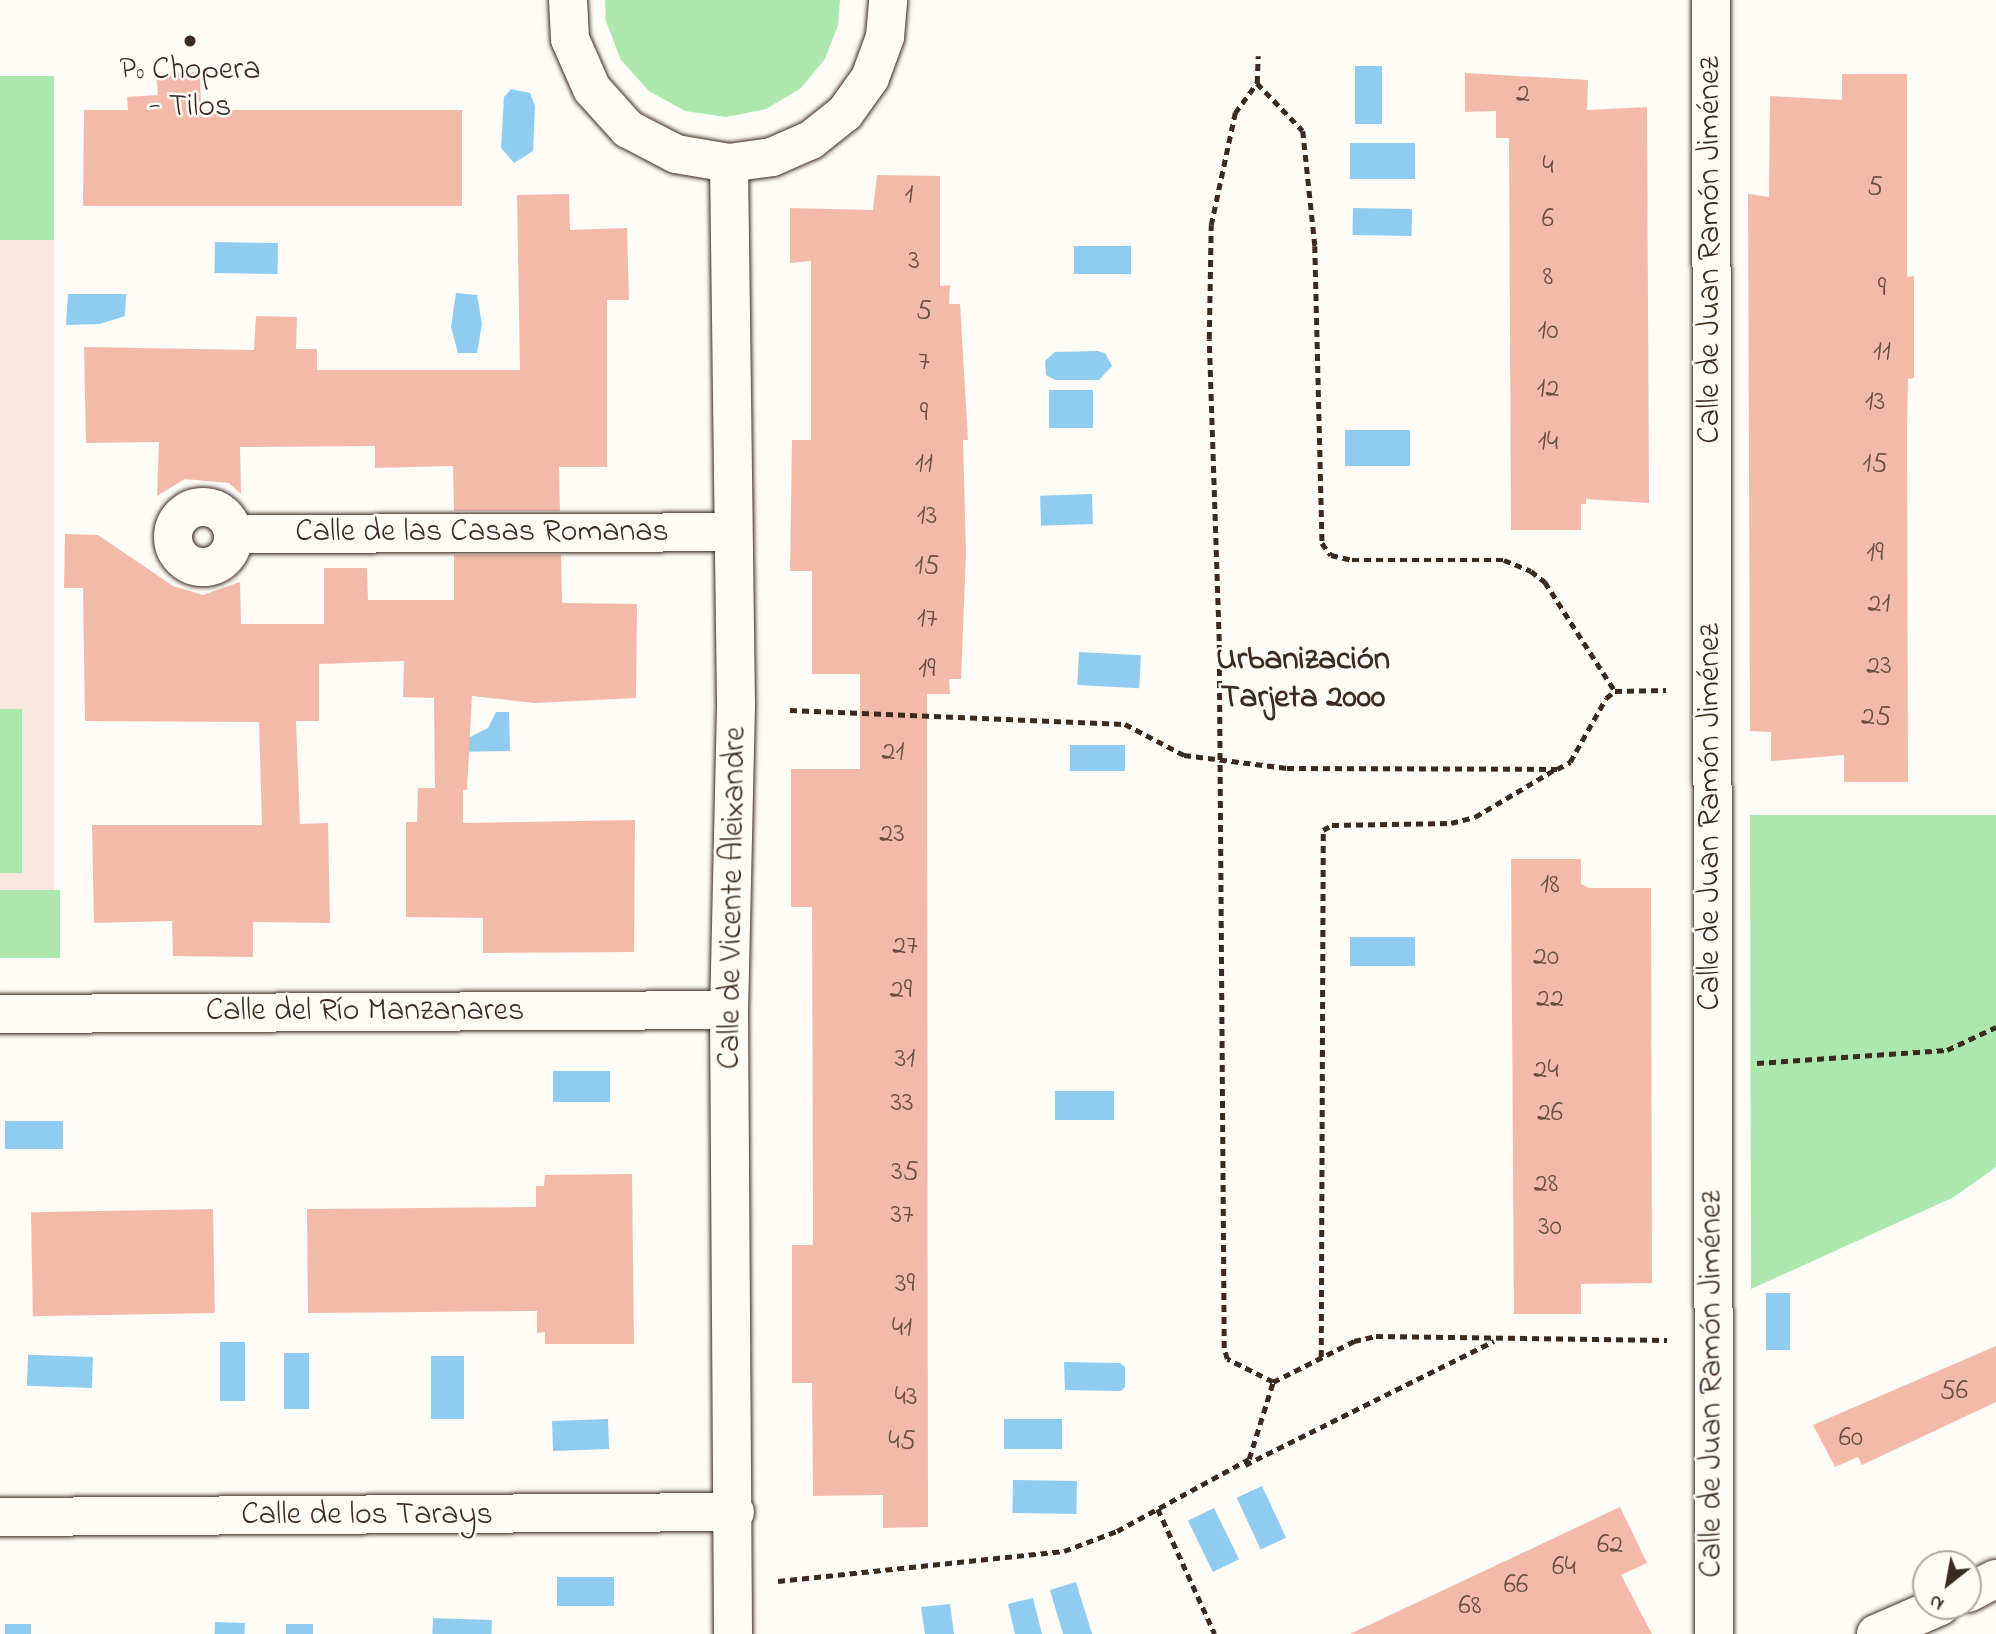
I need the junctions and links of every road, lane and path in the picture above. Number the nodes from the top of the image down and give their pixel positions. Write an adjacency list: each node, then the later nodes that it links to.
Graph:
1 (568, 0): 6 (street)
2 (888, 0): 6 (street)
3 (1711, 0): 30 (street, Calle de Juan Ramón Jiménez)
4 (1258, 56): 5 (path)
5 (1257, 83): 9 (path); 12 (path)
6 (729, 163): 7 (street, Calle de Vicente Aleixandre)
7 (730, 532): 8 (street, Calle de las Casas Romanas); 14 (street, Calle de Vicente Aleixandre)
8 (234, 534)
9 (1615, 691): 10 (path); 13 (path)
10 (1666, 691)
11 (790, 710): 12 (path)
12 (1217, 760): 13 (path); 21 (path)
13 (1557, 769): 20 (path)
14 (729, 1010): 15 (street, Calle del Río Manzanares); 24 (street, Calle de Vicente Aleixandre)
15 (0, 1014)
16 (1996, 1027): 17 (path)
17 (1750, 1063)
18 (1496, 1340): 19 (path); 20 (path); 22 (path)
19 (1667, 1340)
20 (1321, 1357): 21 (path)
21 (1273, 1382): 22 (path)
22 (1241, 1467): 23 (path)
23 (1158, 1509): 26 (path); 29 (path)
24 (734, 1511): 25 (street, Calle de los Tarays); 28 (street, Calle de Vicente Aleixandre)
25 (0, 1517)
26 (775, 1581)
27 (1912, 1618): 31 (street)
28 (733, 1634)
29 (1214, 1634)
30 (1714, 1634)
31 (1876, 1634)

